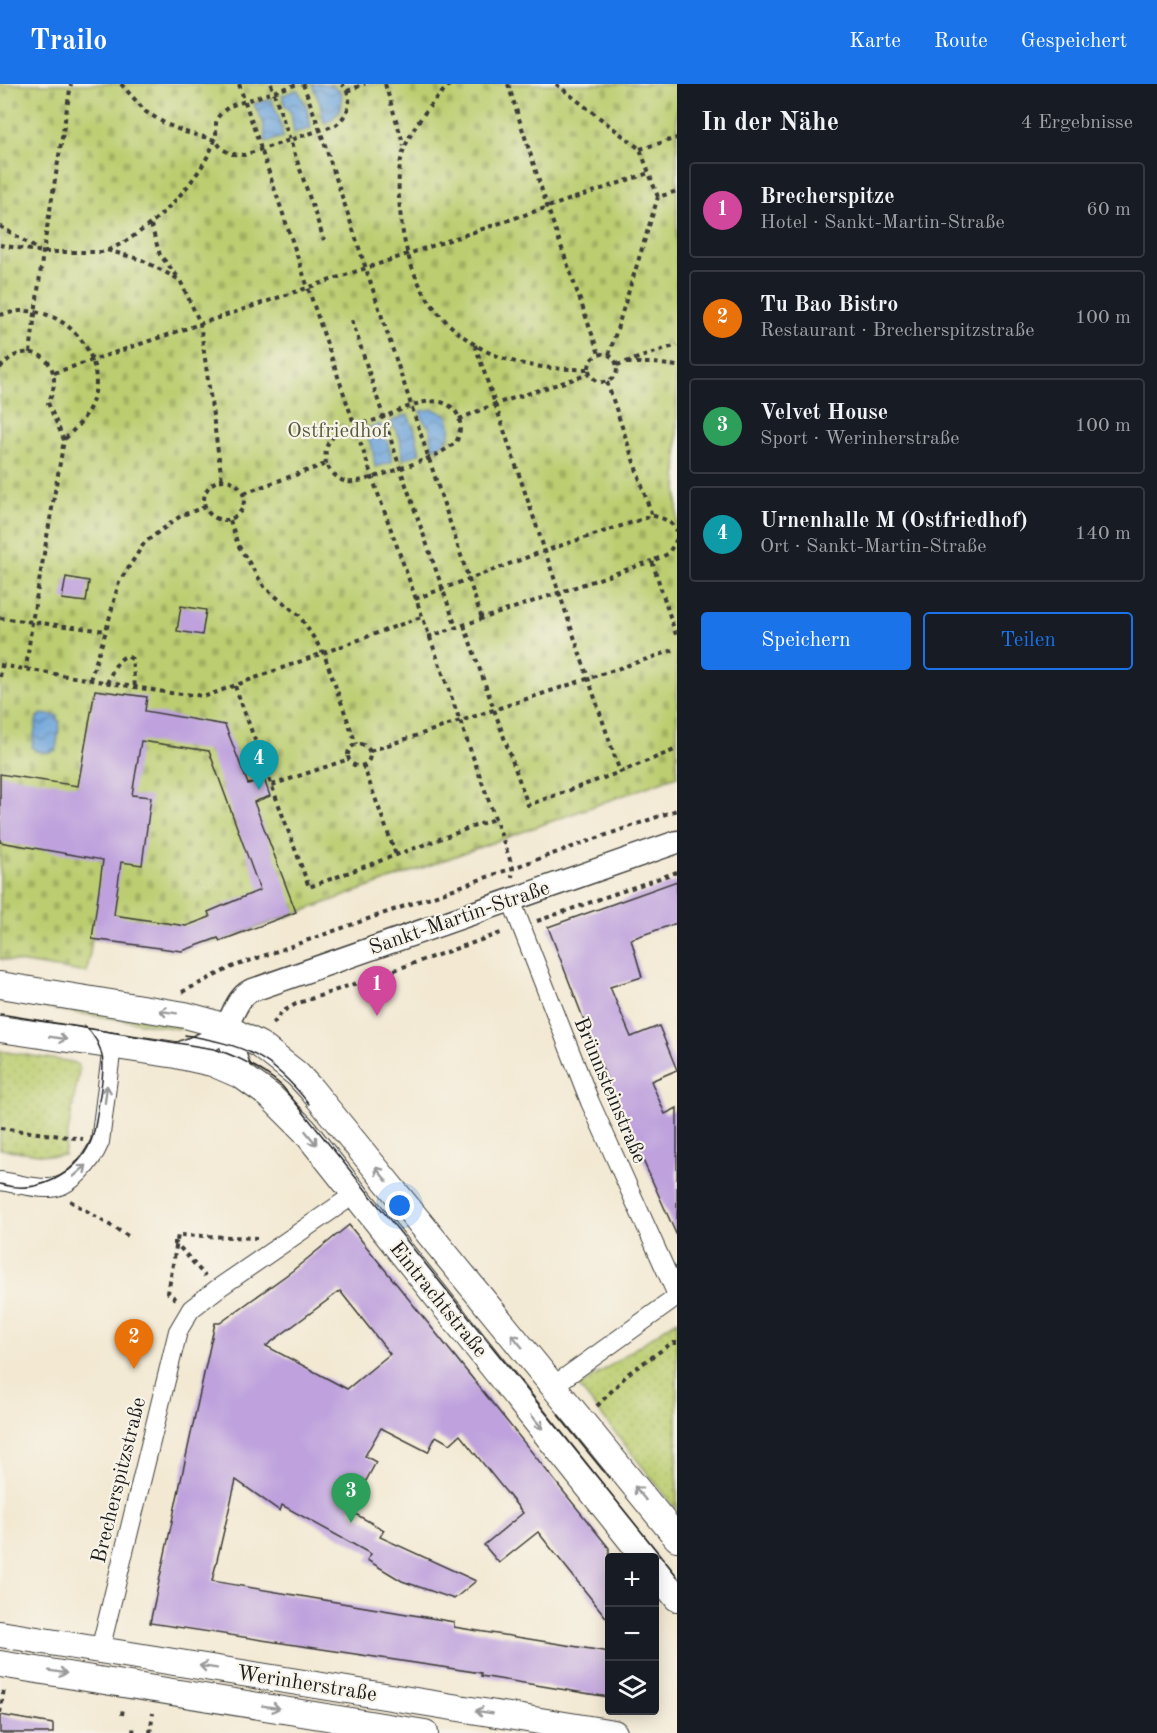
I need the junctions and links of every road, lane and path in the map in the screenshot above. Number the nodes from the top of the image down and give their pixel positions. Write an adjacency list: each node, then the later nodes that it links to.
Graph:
1 (71, 84): 32 (path)
2 (121, 84): 18 (path)
3 (239, 84): 15 (path)
4 (271, 84): 14 (path)
5 (298, 84): 14 (path)
6 (303, 84): 16 (path)
7 (342, 84): 13 (path)
8 (365, 84): 13 (path)
9 (385, 84): 20 (path)
10 (450, 84): 20 (path)
11 (508, 84): 26 (path)
12 (556, 84): 22 (path)
13 (347, 91): 16 (path)
14 (274, 92): 15 (path); 19 (path)
15 (245, 101): 18 (path); 21 (path)
16 (320, 130): 19 (path); 34 (path)
17 (677, 138): 22 (path)
18 (215, 140): 21 (path); 27 (path)
19 (290, 140): 21 (path); 29 (path)
20 (405, 147): 33 (path)
21 (260, 149): 36 (path)
22 (640, 149): 23 (path)
23 (649, 173): 25 (path); 26 (path)
24 (677, 191): 25 (path)
25 (658, 197): 45 (path)
26 (547, 206): 33 (path); 44 (path)
27 (151, 225): 31 (path); 35 (path)
28 (0, 226): 32 (path)
29 (324, 240)
30 (0, 245): 32 (path)
31 (107, 250): 32 (path); 35 (path)
32 (42, 252): 37 (path)
33 (407, 255): 34 (path); 41 (path)
34 (366, 269): 36 (path); 57 (path)
35 (180, 280): 40 (path)
36 (307, 288): 40 (path); 60 (path)
37 (35, 311): 38 (path); 43 (path); 47 (path)
38 (0, 315)
39 (352, 320): 58 (path)
40 (200, 323): 47 (path); 66 (path)
41 (475, 345): 53 (path); 56 (path)
42 (677, 345): 49 (path)
43 (30, 353): 48 (path); 54 (path)
44 (599, 354): 45 (path); 53 (path)
45 (609, 355): 50 (path)
46 (0, 357): 48 (path)
47 (91, 359): 54 (path); 61 (path)
48 (5, 362): 52 (path)
49 (623, 363): 50 (path); 51 (path)
50 (617, 365): 55 (path)
51 (677, 366)
52 (0, 368)
53 (590, 372): 55 (path); 56 (path)
54 (54, 373): 61 (path)
55 (607, 382): 69 (path)
56 (495, 404): 59 (path); 73 (path)
57 (412, 407): 58 (path); 59 (path); 62 (path)
58 (383, 417): 60 (path); 64 (path)
59 (459, 418): 62 (path)
60 (355, 427): 63 (path); 65 (path)
61 (64, 440): 82 (path)
62 (428, 457): 64 (path); 75 (path)
63 (326, 464): 65 (path); 67 (path)
64 (400, 468): 65 (path); 76 (path)
65 (372, 477): 78 (path)
66 (222, 480): 67 (path); 68 (path)
67 (244, 493): 70 (path)
68 (205, 507): 70 (path); 85 (path)
69 (652, 516): 71 (path); 73 (path)
70 (230, 520): 89 (path)
71 (677, 531)
72 (677, 539): 74 (path)
73 (544, 551): 75 (path); 77 (path)
74 (652, 561): 77 (path); 87 (path)
75 (469, 580): 76 (path); 81 (path)
76 (443, 589): 78 (path); 84 (path)
77 (560, 592): 81 (path); 93 (path)
78 (415, 598): 80 (path)
79 (0, 618): 82 (path)
80 (421, 618): 86 (path); 89 (path)
81 (482, 619): 83 (path)
82 (32, 622): 85 (path); 91 (path)
83 (464, 625): 84 (path); 98 (path)
84 (456, 627): 86 (path)
85 (106, 631): 94 (path)
86 (428, 637): 99 (path)
87 (677, 638)
88 (677, 649): 93 (path)
89 (324, 654): 96 (path); 100 (path)
90 (1, 665): 91 (path); 92 (path)
91 (26, 669): 94 (path)
92 (0, 677)
93 (589, 678): 98 (path); 105 (path)
94 (90, 680): 95 (path)
95 (107, 683): 97 (path); 97 (path)
96 (235, 686): 97 (path); 106 (path)
97 (135, 687)
98 (494, 708): 99 (path); 105 (path)
99 (459, 721): 102 (path); 108 (path)
100 (356, 744): 102 (path); 103 (path)
101 (677, 749): 105 (path)
102 (370, 751): 104 (path)
103 (349, 759): 104 (path); 106 (path)
104 (363, 765): 110 (path)
105 (620, 772)
106 (272, 785): 110 (path)
107 (677, 810): 111 (path)
108 (494, 819): 110 (path); 111 (path)
109 (677, 842): 113 (street, Sankt-Martin-Straße)
110 (396, 855)
111 (513, 868): 116 (path)
112 (677, 872): 114 (path)
113 (511, 900): 114 (street, Brünnsteinstraße); 118 (street, Sankt-Martin-Straße)
114 (521, 926): 117 (path); 132 (street, Brünnsteinstraße)
115 (0, 985): 118 (main road, Eintrachtstraße, one-way to 115)
116 (179, 994)
117 (273, 1024)
118 (225, 1027): 121 (street); 122 (street); 135 (main road, Eintrachtstraße, one-way to 118)
119 (0, 1029): 120 (main road, Eintrachtstraße, one-way to 120)
120 (112, 1046): 121 (main road, Eintrachtstraße); 124 (street, one-way to 120)
121 (176, 1055): 122 (main road, Eintrachtstraße)
122 (242, 1076): 127 (main road, Eintrachtstraße, one-way to 127)
123 (0, 1128): 124 (path)
124 (100, 1142): 126 (street, one-way to 124)
125 (0, 1181): 126 (street)
126 (49, 1189): 128 (path)
127 (355, 1194): 131 (street, Brecherspitzstraße); 138 (main road, Eintrachtstraße, one-way to 138)
128 (128, 1236)
129 (259, 1239): 130 (path)
130 (175, 1243): 131 (path); 133 (path)
131 (217, 1289): 133 (street, Brecherspitzstraße)
132 (677, 1296): 135 (street)
133 (191, 1309): 142 (street, Brecherspitzstraße)
134 (677, 1343): 136 (path)
135 (553, 1386): 136 (main road, Eintrachtstraße)
136 (580, 1419): 137 (main road, Eintrachtstraße, one-way to 136)
137 (677, 1538)
138 (642, 1553)
139 (659, 1575): 140 (main road)
140 (677, 1598)
141 (0, 1634): 142 (main road, Werinherstraße)
142 (100, 1650): 153 (main road, Werinherstraße, one-way to 142)
143 (0, 1664): 152 (main road, Werinherstraße, one-way to 152)
144 (4, 1689): 146 (path)
145 (123, 1708): 148 (path)
146 (0, 1713)
147 (153, 1713): 151 (path)
148 (122, 1715)
149 (134, 1725): 150 (path)
150 (133, 1733)
151 (150, 1733)
152 (426, 1733)
153 (614, 1733)

